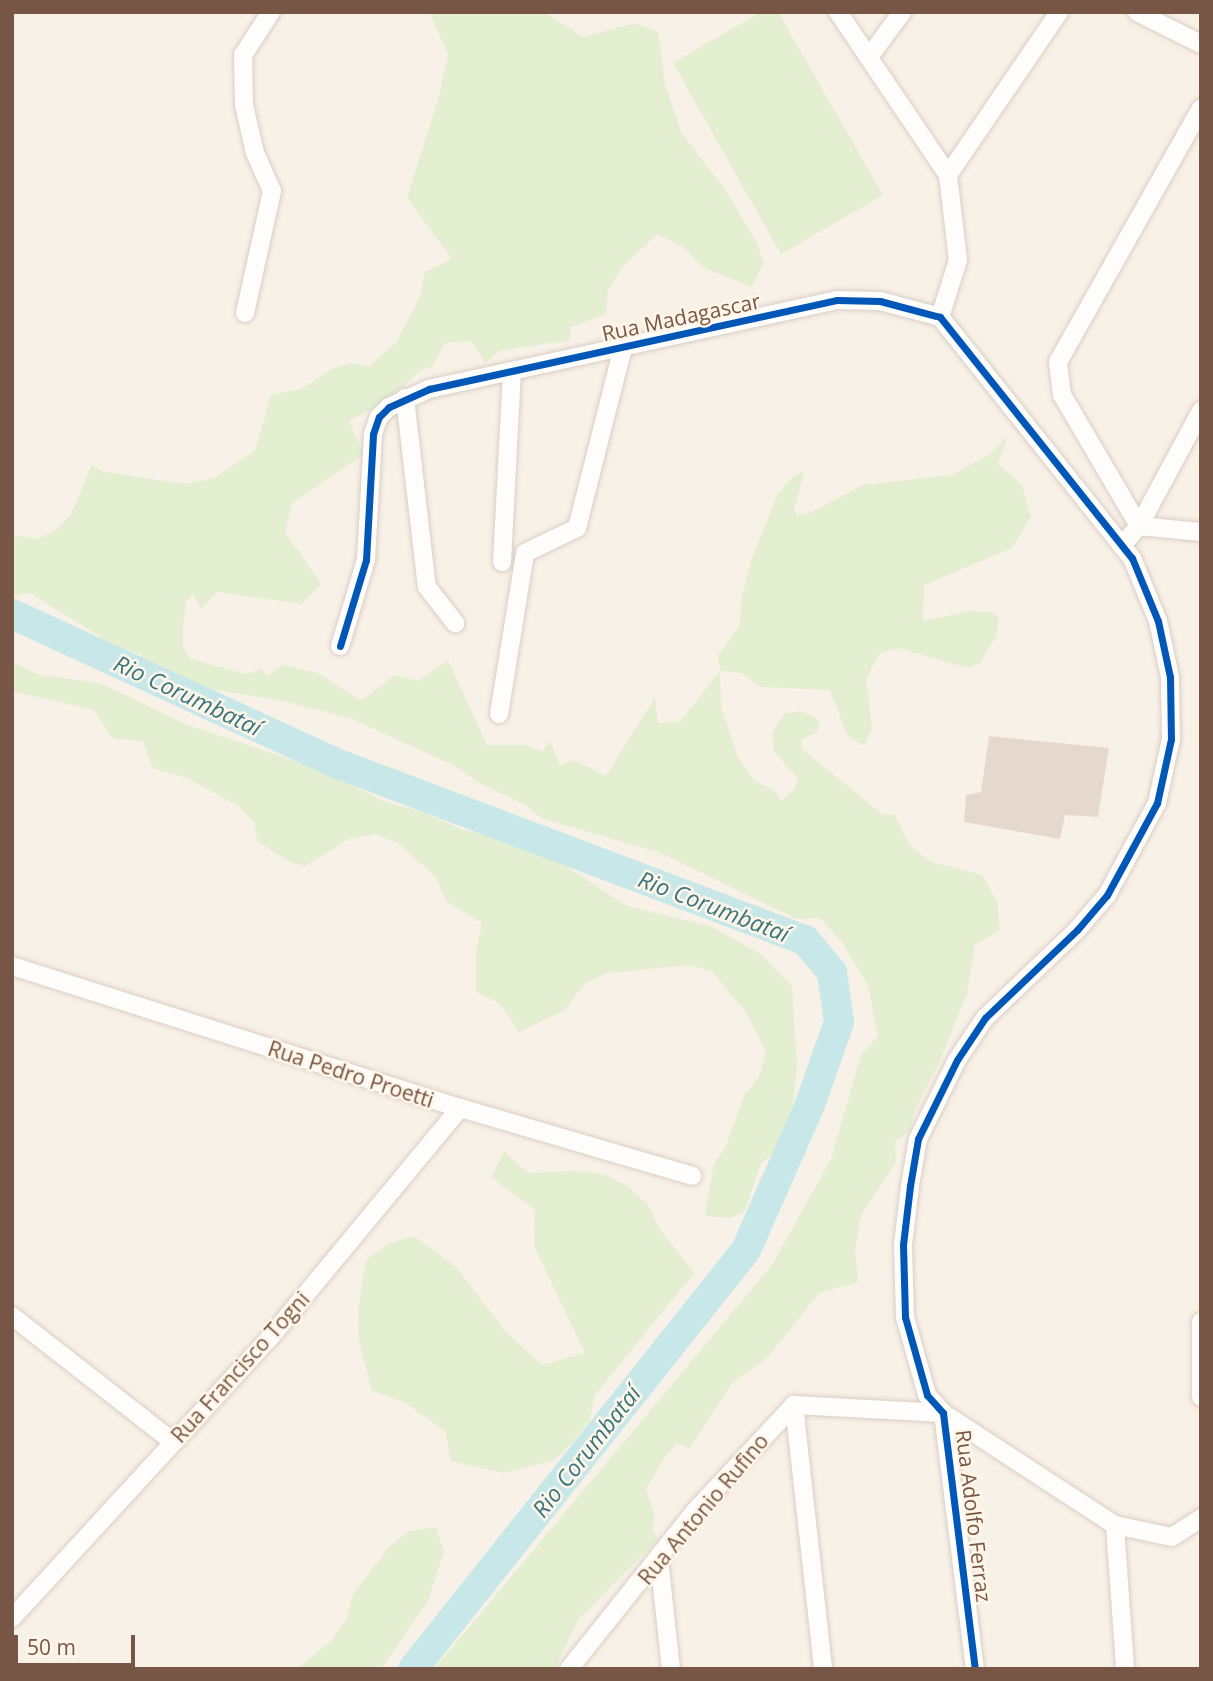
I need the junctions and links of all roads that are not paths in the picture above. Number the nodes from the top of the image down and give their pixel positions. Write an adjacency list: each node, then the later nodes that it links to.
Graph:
1 (271, 12): 10 (street)
2 (838, 12): 7 (street)
3 (902, 12): 7 (street)
4 (1059, 12): 9 (street)
5 (1137, 12): 6 (street)
6 (1201, 44)
7 (869, 57): 9 (street)
8 (1201, 108): 16 (street)
9 (948, 175): 11 (street)
10 (245, 313)
11 (940, 317): 12 (street, Rua Madagascar); 18 (street)
12 (623, 348): 13 (street, Rua Madagascar); 22 (street)
13 (512, 371): 14 (street, Rua Madagascar); 19 (street)
14 (405, 398): 20 (street); 21 (street, Rua Madagascar)
15 (1201, 411): 16 (street)
16 (1139, 526): 17 (street); 18 (street)
17 (1201, 531)
18 (1122, 546): 30 (street, Rua Adolfo Ferraz)
19 (502, 562)
20 (454, 623)
21 (340, 646)
22 (499, 714)
23 (12, 966): 24 (street, Rua Pedro Proetti)
24 (460, 1108): 25 (street, Rua Pedro Proetti); 31 (street, Rua Francisco Togni)
25 (692, 1176)
26 (12, 1316): 31 (street)
27 (1201, 1322): 28 (street)
28 (1201, 1397)
29 (794, 1405): 30 (street); 34 (street, Rua Antonio Rufino); 38 (street)
30 (943, 1413): 33 (street); 39 (street, Rua Adolfo Ferraz)
31 (173, 1442): 35 (street, Rua Francisco Togni)
32 (1201, 1518): 33 (street)
33 (1115, 1525): 40 (street)
34 (659, 1559): 36 (street, Rua Antonio Rufino); 37 (street)
35 (12, 1618)
36 (569, 1669)
37 (671, 1669)
38 (823, 1669)
39 (975, 1669)
40 (1125, 1669)

